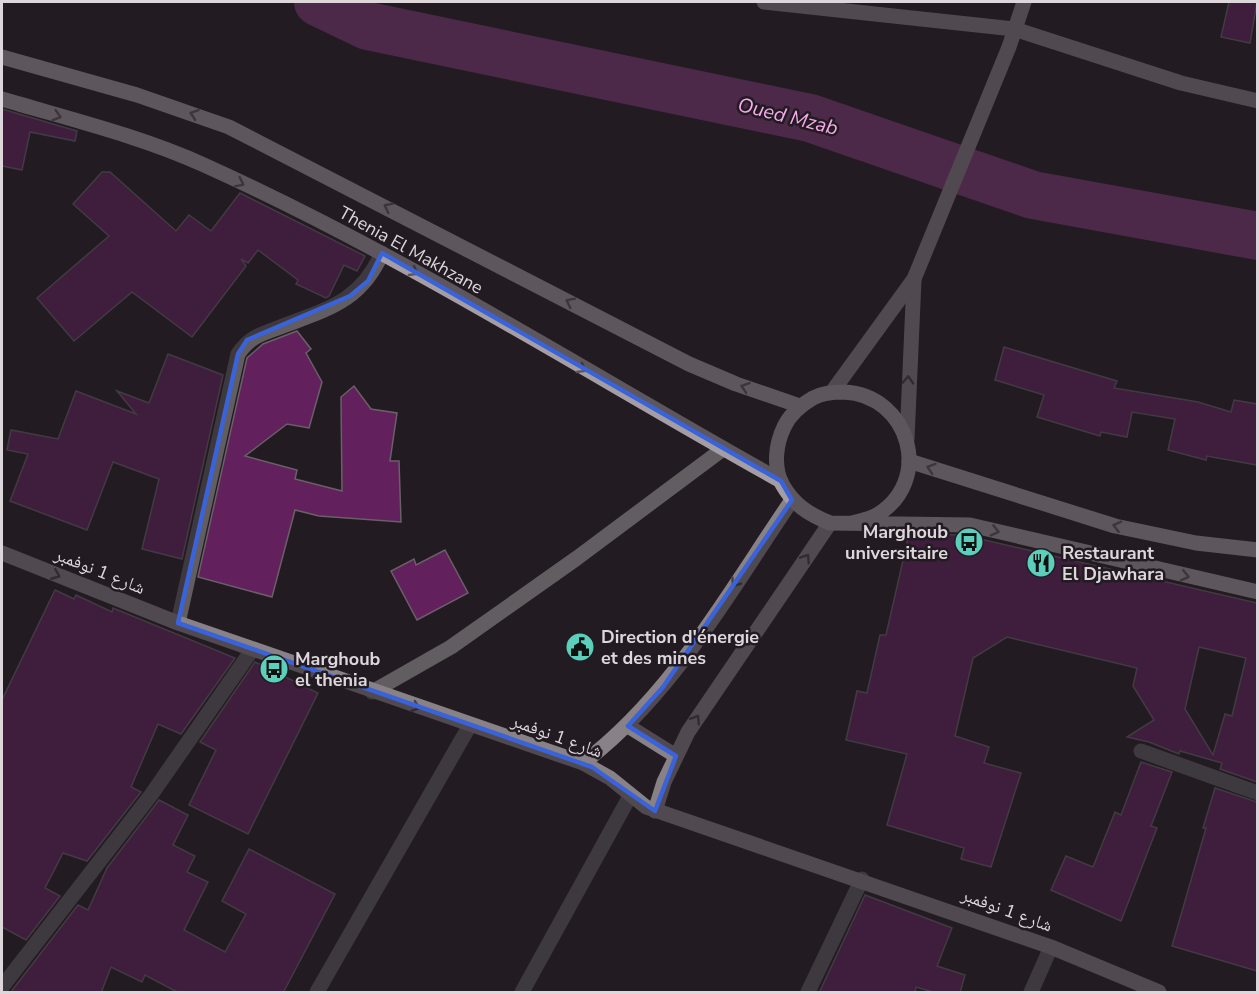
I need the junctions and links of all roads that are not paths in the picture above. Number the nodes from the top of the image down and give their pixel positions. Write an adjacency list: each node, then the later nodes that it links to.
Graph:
1 (764, 2): 3 (main road)
2 (1024, 2): 3 (main road)
3 (1014, 29): 6 (main road); 8 (main road)
4 (2, 57): 10 (main road, one-way to 4)
5 (2, 99): 7 (main road, Thenia El Makhzane, one-way to 7)
6 (1257, 101)
7 (382, 253): 12 (main road, Thenia El Makhzane, one-way to 12); 21 (street)
8 (914, 279): 9 (main road); 11 (main road, one-way to 8)
9 (832, 392): 10 (main road); 11 (main road)
10 (800, 406): 14 (main road)
11 (907, 439): 13 (main road)
12 (723, 449): 14 (main road, Thenia El Makhzane); 23 (street)
13 (909, 461): 17 (main road); 18 (main road, one-way to 13)
14 (781, 481): 15 (main road)
15 (792, 500): 16 (main road); 25 (main road, one-way to 25)
16 (830, 523): 17 (main road); 27 (main road, one-way to 16)
17 (853, 523): 20 (main road, one-way to 20)
18 (1257, 550)
19 (2, 553): 21 (main road, شارع 1 نوفمبر, one-way to 21)
20 (1257, 592)
21 (178, 623): 22 (main road, شارع 1 نوفمبر)
22 (252, 650): 23 (main road, شارع 1 نوفمبر); 34 (street)
23 (372, 692): 24 (main road, شارع 1 نوفمبر, one-way to 24)
24 (470, 726): 28 (main road, شارع 1 نوفمبر); 36 (street)
25 (628, 726): 27 (main road); 28 (main road)
26 (1141, 751): 29 (street)
27 (675, 756): 31 (main road)
28 (583, 764): 30 (main road, شارع 1 نوفمبر)
29 (1257, 793)
30 (630, 796): 31 (main road, شارع 1 نوفمبر); 37 (street)
31 (655, 811): 32 (main road, شارع 1 نوفمبر)
32 (862, 879): 33 (main road, شارع 1 نوفمبر); 38 (street)
33 (1051, 947): 35 (main road, شارع 1 نوفمبر); 39 (street)
34 (2, 987)
35 (1152, 992)
36 (317, 993)
37 (522, 993)
38 (808, 993)
39 (1031, 993)

